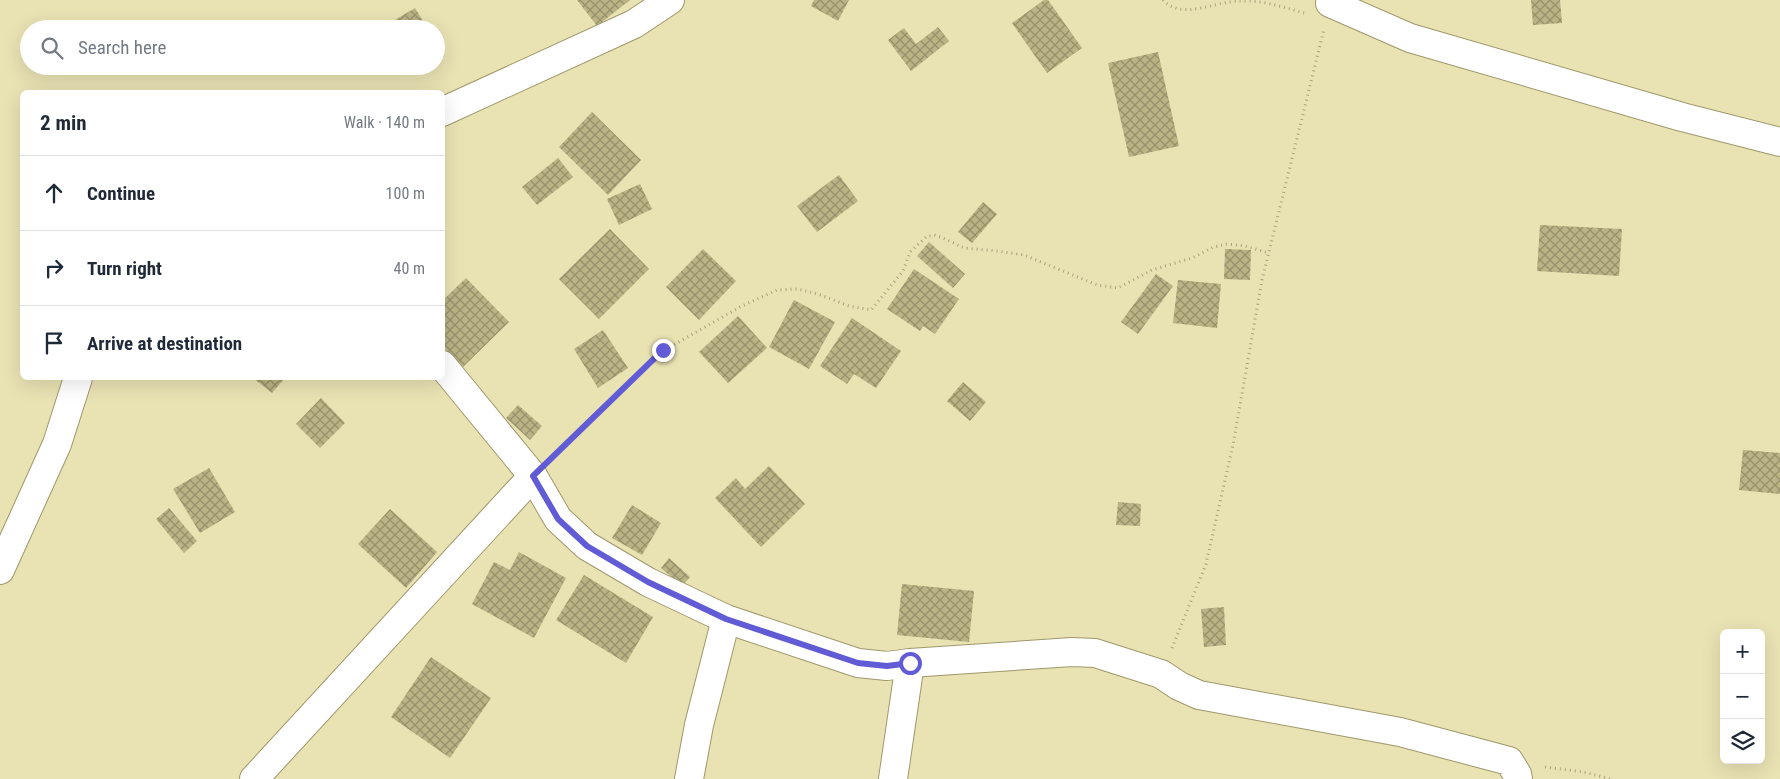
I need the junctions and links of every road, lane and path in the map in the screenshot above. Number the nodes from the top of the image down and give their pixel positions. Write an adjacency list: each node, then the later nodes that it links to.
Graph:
1 (670, 0): 4 (street)
2 (1163, 0): 3 (path)
3 (1328, 11): 5 (street); 6 (path)
4 (445, 111)
5 (1780, 142)
6 (1269, 253): 9 (path); 13 (path)
7 (445, 369): 9 (street)
8 (77, 380): 10 (street)
9 (533, 476): 11 (street); 15 (street)
10 (0, 570)
11 (726, 619): 12 (street); 16 (street)
12 (910, 663): 13 (street); 17 (street)
13 (1161, 674): 14 (street)
14 (1514, 770): 18 (path)
15 (254, 779)
16 (689, 779)
17 (893, 779)
18 (1610, 779)

